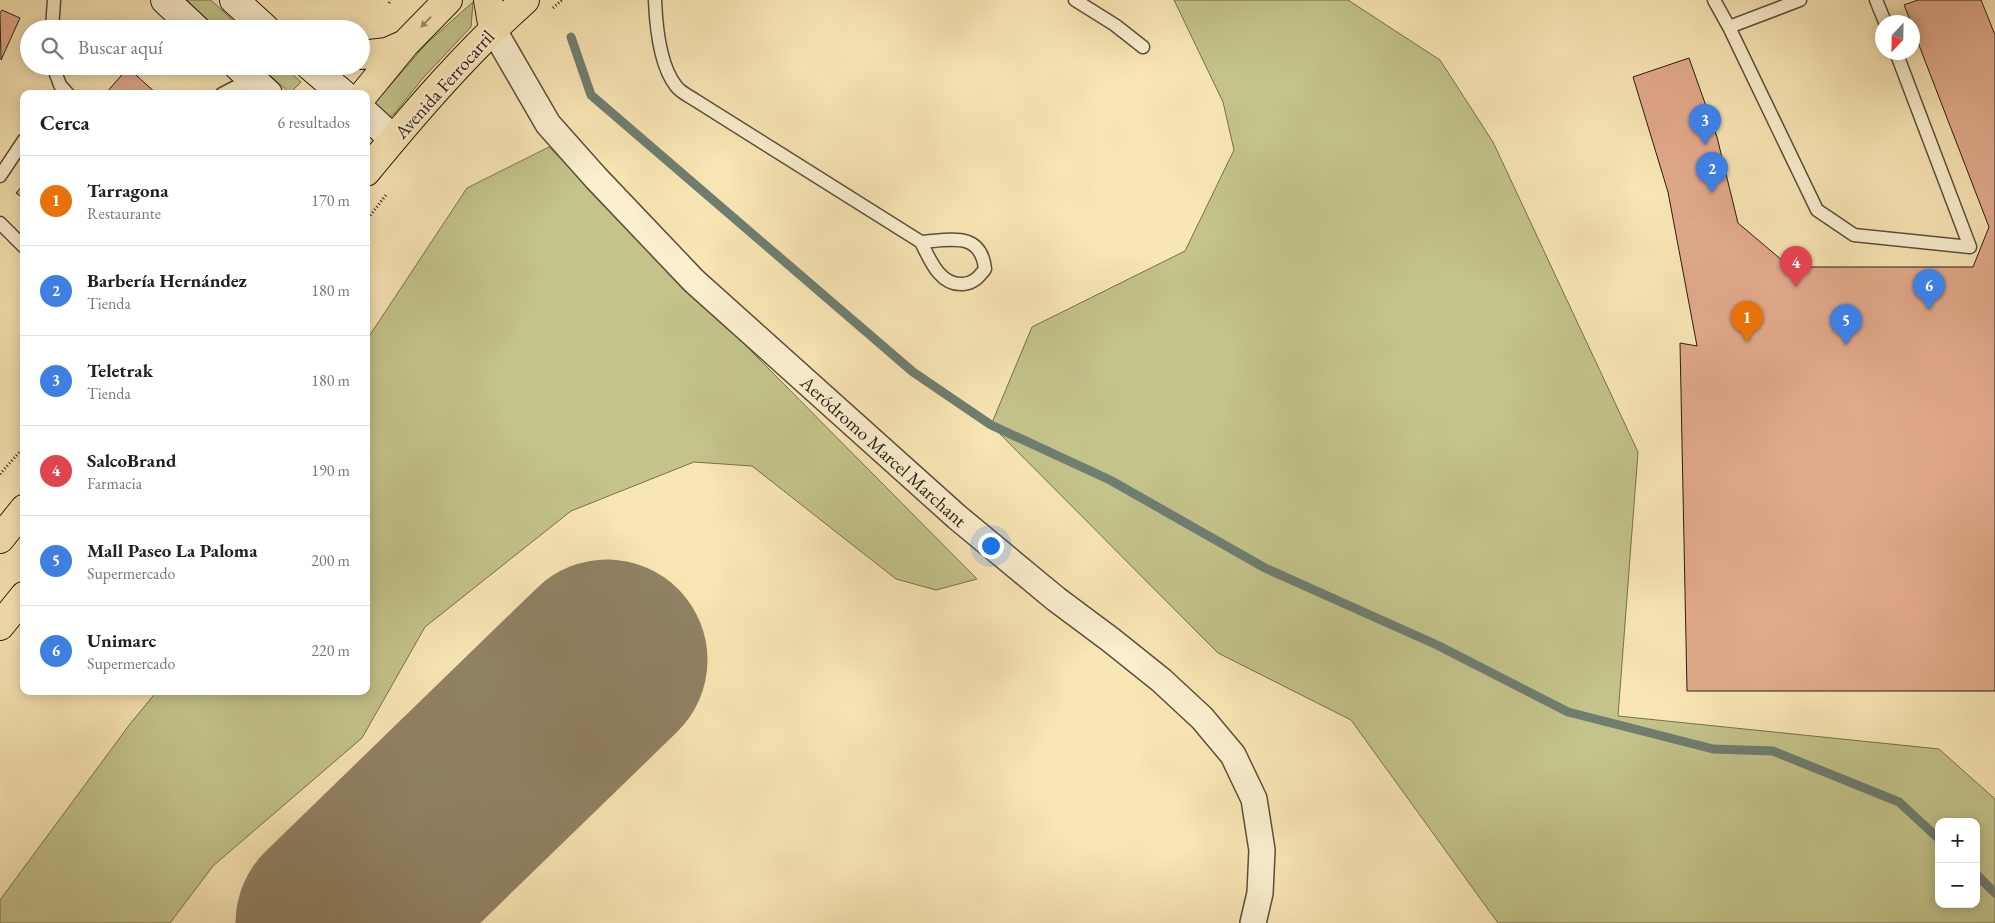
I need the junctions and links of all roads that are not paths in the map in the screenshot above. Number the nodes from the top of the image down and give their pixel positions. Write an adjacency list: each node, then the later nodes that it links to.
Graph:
1 (54, 0): 13 (lane)
2 (165, 0): 14 (main road)
3 (234, 0): 15 (main road)
4 (448, 0): 18 (main road, one-way to 18)
5 (488, 0): 17 (main road)
6 (525, 0): 17 (main road, Avenida Ferrocarril)
7 (655, 0): 36 (lane)
8 (1075, 0): 19 (lane)
9 (1714, 0): 16 (lane)
10 (1800, 0): 16 (lane)
11 (1876, 0): 12 (lane)
12 (1882, 15)
13 (53, 20)
14 (186, 20)
15 (256, 20)
16 (1729, 27): 21 (lane)
17 (493, 29): 30 (main road, Avenida Ferrocarril); 41 (street, Aeródromo Marcel Marchant)
18 (405, 44): 20 (main road); 28 (main road)
19 (1143, 47)
20 (370, 54)
21 (1899, 60)
22 (56, 75): 25 (lane)
23 (321, 75): 27 (main road)
24 (252, 80): 26 (lane)
25 (61, 90)
26 (231, 90)
27 (338, 90)
28 (367, 90)
29 (370, 118): 30 (main road)
30 (393, 139): 32 (main road, Avenida Ferrocarril)
31 (20, 146): 33 (lane)
32 (370, 167)
33 (0, 176)
34 (0, 223): 35 (lane)
35 (20, 242)
36 (921, 242): 36 (lane)
37 (20, 514): 38 (main road)
38 (0, 539)
39 (20, 601): 40 (main road)
40 (0, 626)
41 (1253, 923)

